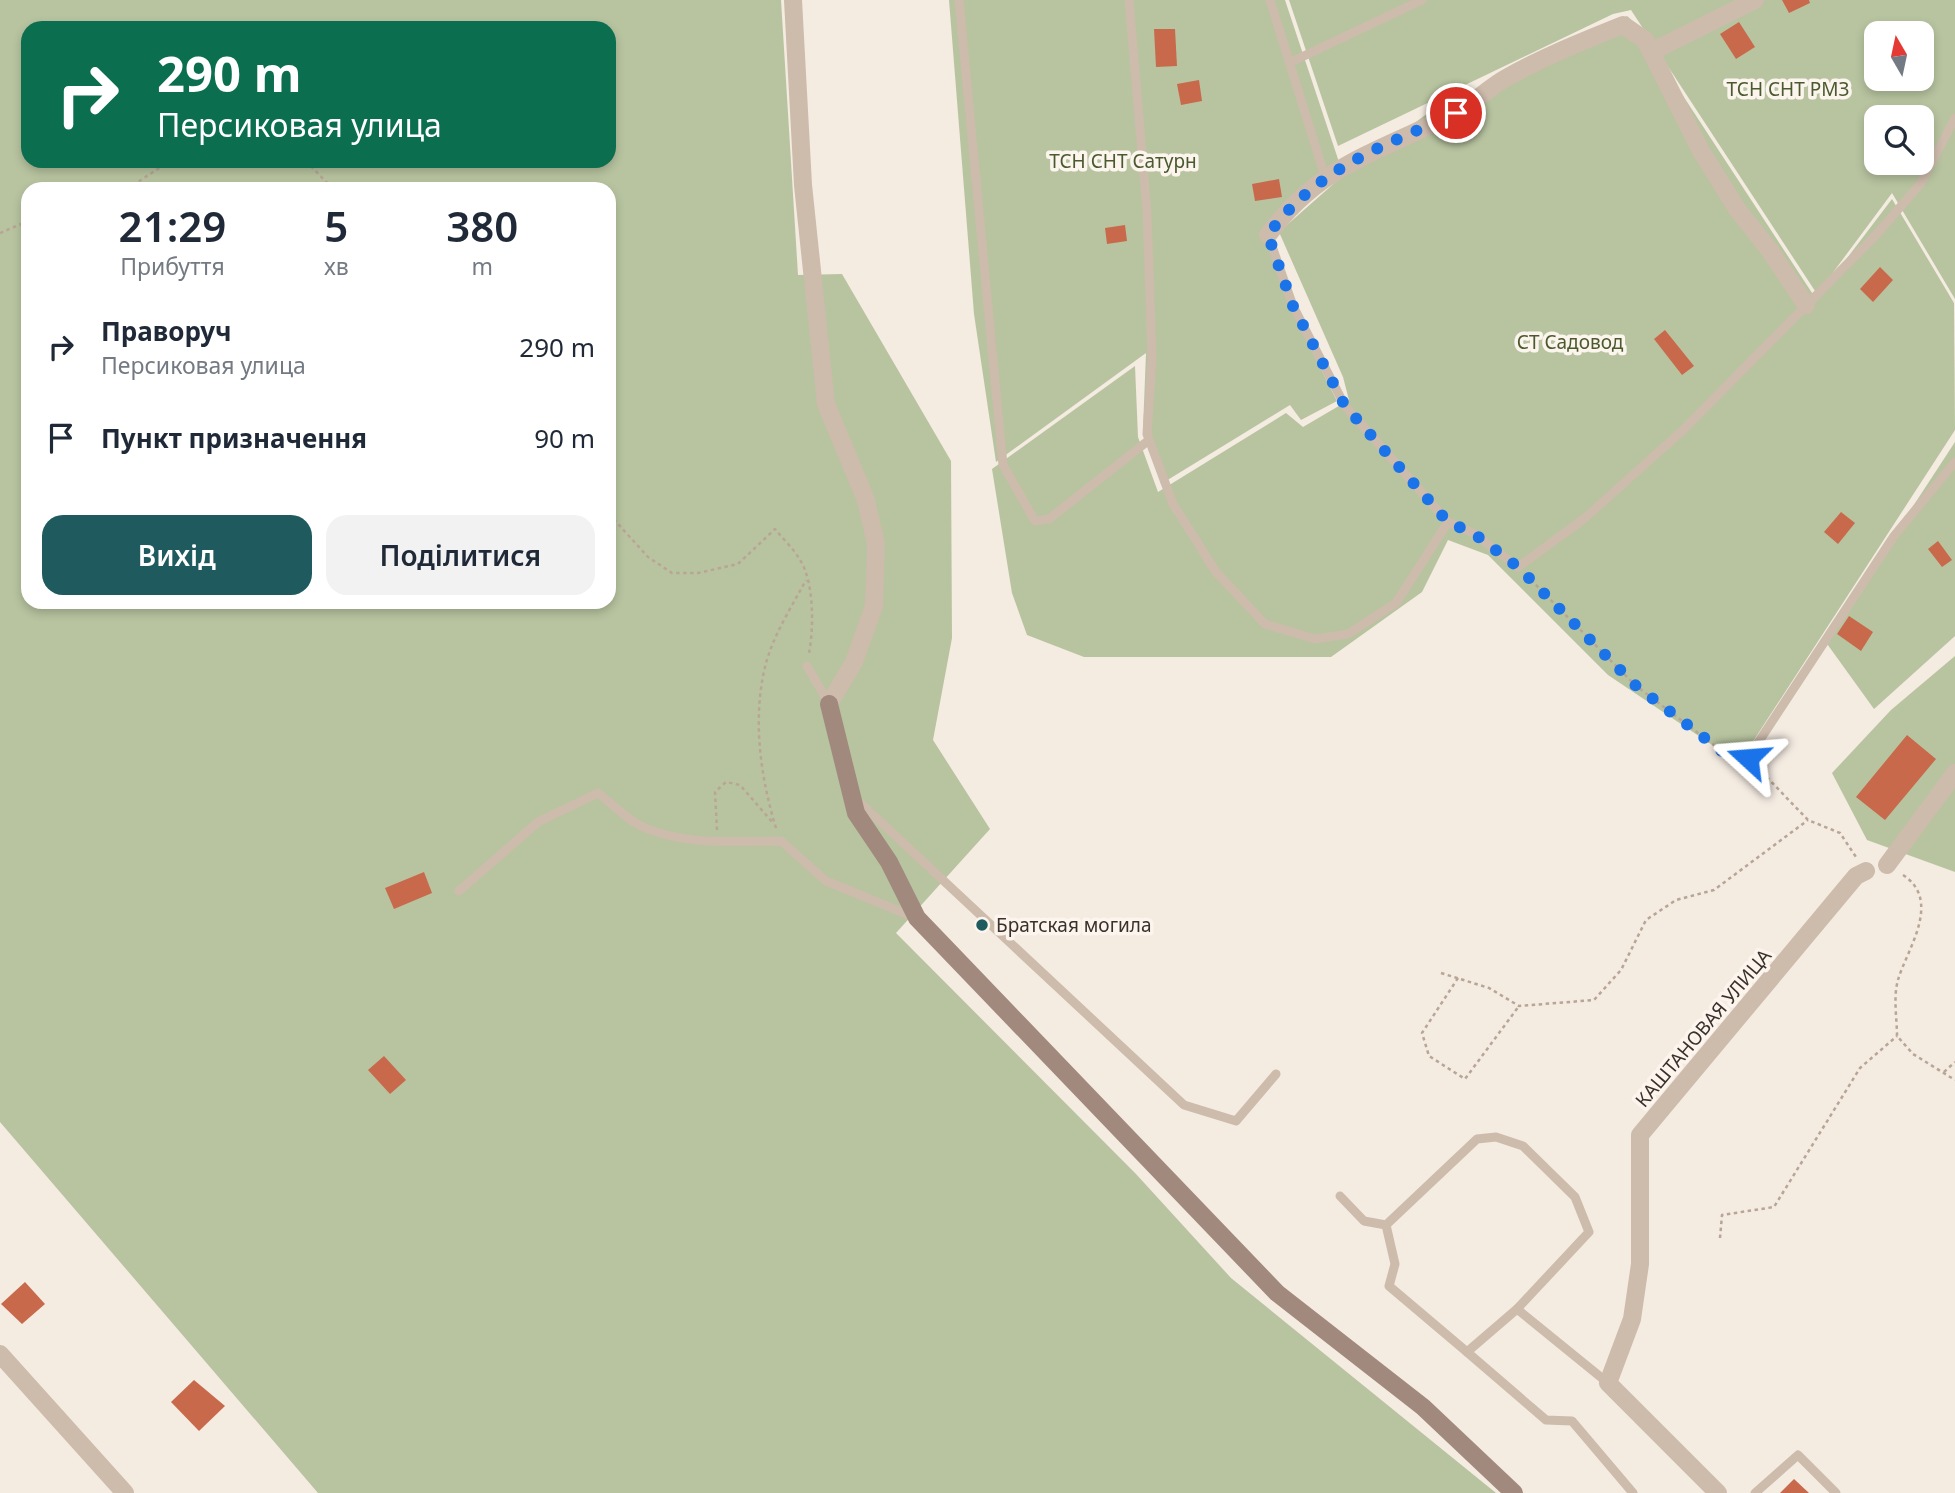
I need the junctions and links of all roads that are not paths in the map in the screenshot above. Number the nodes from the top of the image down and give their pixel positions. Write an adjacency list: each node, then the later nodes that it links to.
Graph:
1 (793, 0): 17 (street)
2 (959, 0): 13 (lane)
3 (1129, 0): 13 (lane)
4 (1270, 0): 8 (lane)
5 (1422, 0): 8 (lane)
6 (1755, 0): 7 (street)
7 (1651, 52): 10 (street); 12 (street)
8 (1289, 63): 10 (lane)
9 (1955, 118): 12 (lane)
10 (1325, 177): 11 (street)
11 (1268, 235): 15 (lane)
12 (1806, 305): 15 (lane)
13 (1149, 440): 15 (lane)
14 (1955, 462): 18 (lane)
15 (1448, 522)
16 (807, 666): 17 (lane)
17 (829, 704): 20 (street)
18 (1748, 758)
19 (1955, 773): 21 (street)
20 (849, 792): 24 (street); 25 (lane)
21 (1887, 864): 22 (lane, КАШТАНОВАЯ УЛИЦА)
22 (1866, 871): 31 (street, КАШТАНОВАЯ УЛИЦА)
23 (459, 891): 24 (lane)
24 (917, 918): 33 (street)
25 (1276, 1074)
26 (1340, 1196): 27 (lane)
27 (1386, 1225): 28 (lane); 29 (lane)
28 (1517, 1309): 29 (lane); 31 (lane)
29 (1466, 1352): 34 (lane)
30 (0, 1354): 32 (street)
31 (1608, 1383): 35 (street)
32 (125, 1493)
33 (1514, 1493)
34 (1633, 1493)
35 (1718, 1493)
36 (1755, 1493): 37 (lane)
37 (1836, 1493)

